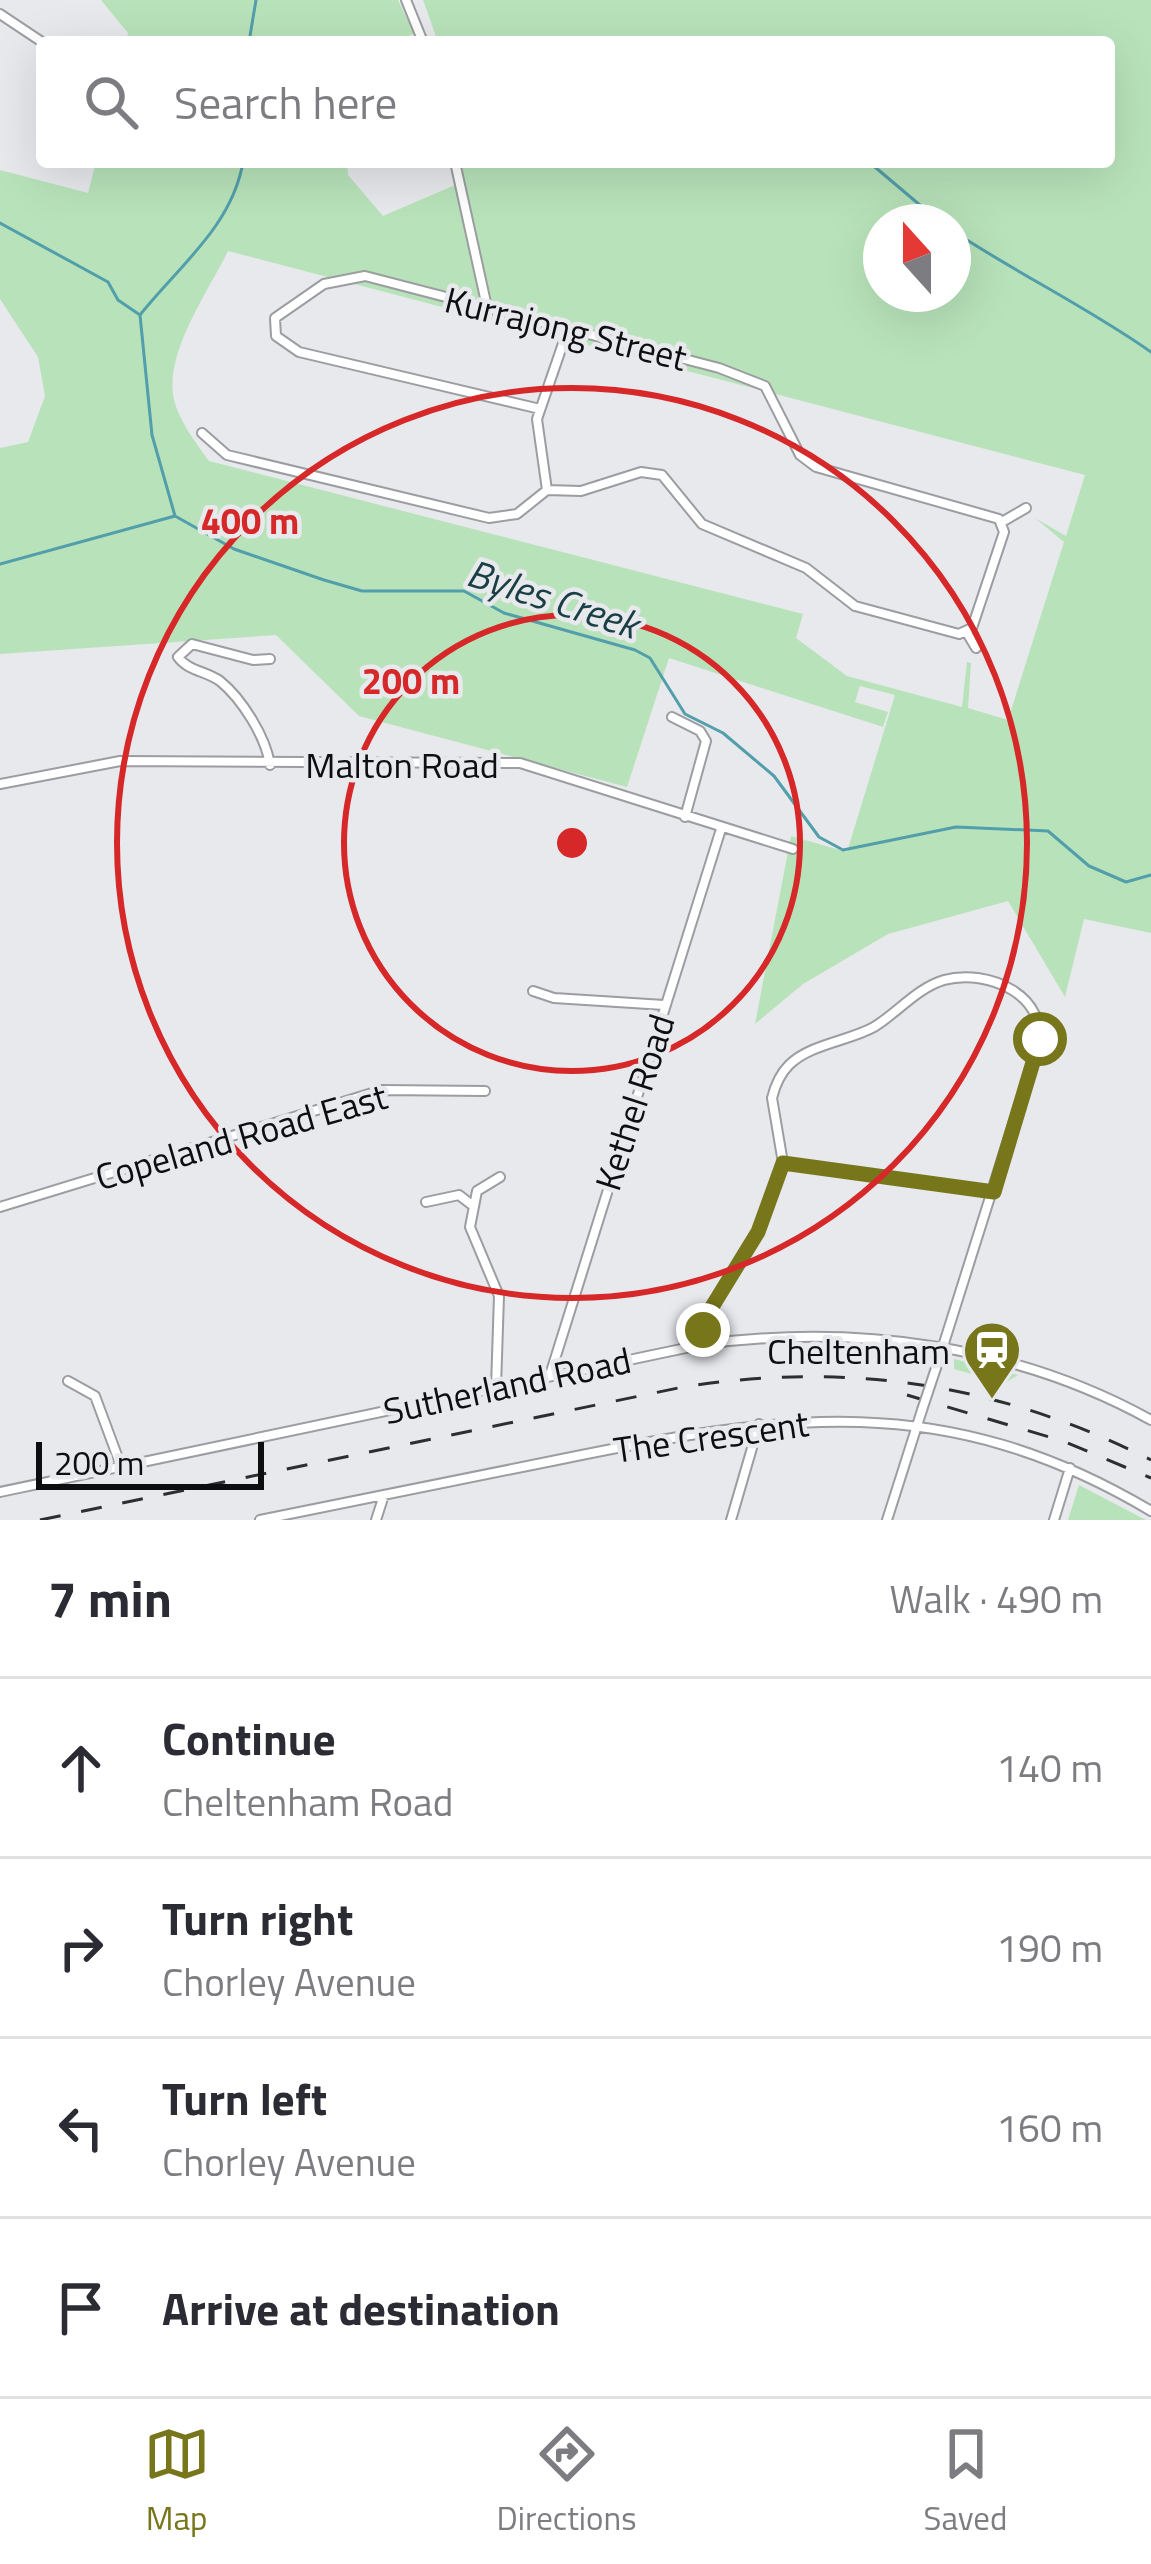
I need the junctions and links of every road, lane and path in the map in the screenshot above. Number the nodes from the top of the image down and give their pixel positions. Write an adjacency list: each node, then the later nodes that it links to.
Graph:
1 (406, 0): 3 (street)
2 (0, 14): 4 (street)
3 (421, 36)
4 (36, 38)
5 (456, 168): 6 (street)
6 (487, 308): 7 (street, Kurrajong Street); 8 (street, Kurrajong Street)
7 (568, 329): 8 (street); 12 (street, Kurrajong Street)
8 (540, 409): 10 (street)
9 (202, 433): 10 (street)
10 (547, 490): 13 (street)
11 (1026, 508): 12 (street)
12 (1002, 522): 13 (street)
13 (967, 633): 14 (street)
14 (976, 648)
15 (270, 659): 17 (street)
16 (672, 717): 19 (street)
17 (270, 765): 18 (street, Malton Road); 19 (street, Malton Road)
18 (0, 784)
19 (685, 817): 20 (street, Malton Road)
20 (722, 829): 21 (street, Malton Road); 23 (street, Kethel Road)
21 (793, 849)
22 (532, 991): 23 (street)
23 (664, 1005): 33 (street, Kethel Road)
24 (485, 1091): 30 (street, Copeland Road East)
25 (783, 1163): 27 (street); 27 (street); 31 (street)
26 (500, 1177): 29 (street)
27 (994, 1192): 32 (street)
28 (426, 1202): 29 (street)
29 (472, 1205): 35 (street)
30 (0, 1207)
31 (705, 1344): 32 (street, Sutherland Road); 33 (street, Sutherland Road)
32 (942, 1347): 36 (street, Sutherland Road); 38 (street, bridge)
33 (550, 1375): 35 (street, Sutherland Road)
34 (68, 1381): 39 (street)
35 (496, 1387): 39 (street, Sutherland Road)
36 (1151, 1420)
37 (760, 1423): 38 (street, The Crescent); 42 (street, The Crescent); 46 (street)
38 (917, 1424): 40 (street, The Crescent); 47 (street)
39 (121, 1466): 41 (street, Sutherland Road)
40 (1070, 1468): 43 (street, The Crescent); 48 (street)
41 (0, 1492)
42 (383, 1495): 44 (street, The Crescent); 45 (street)
43 (1151, 1511)
44 (260, 1520)
45 (376, 1520)
46 (730, 1520)
47 (887, 1520)
48 (1054, 1520)

